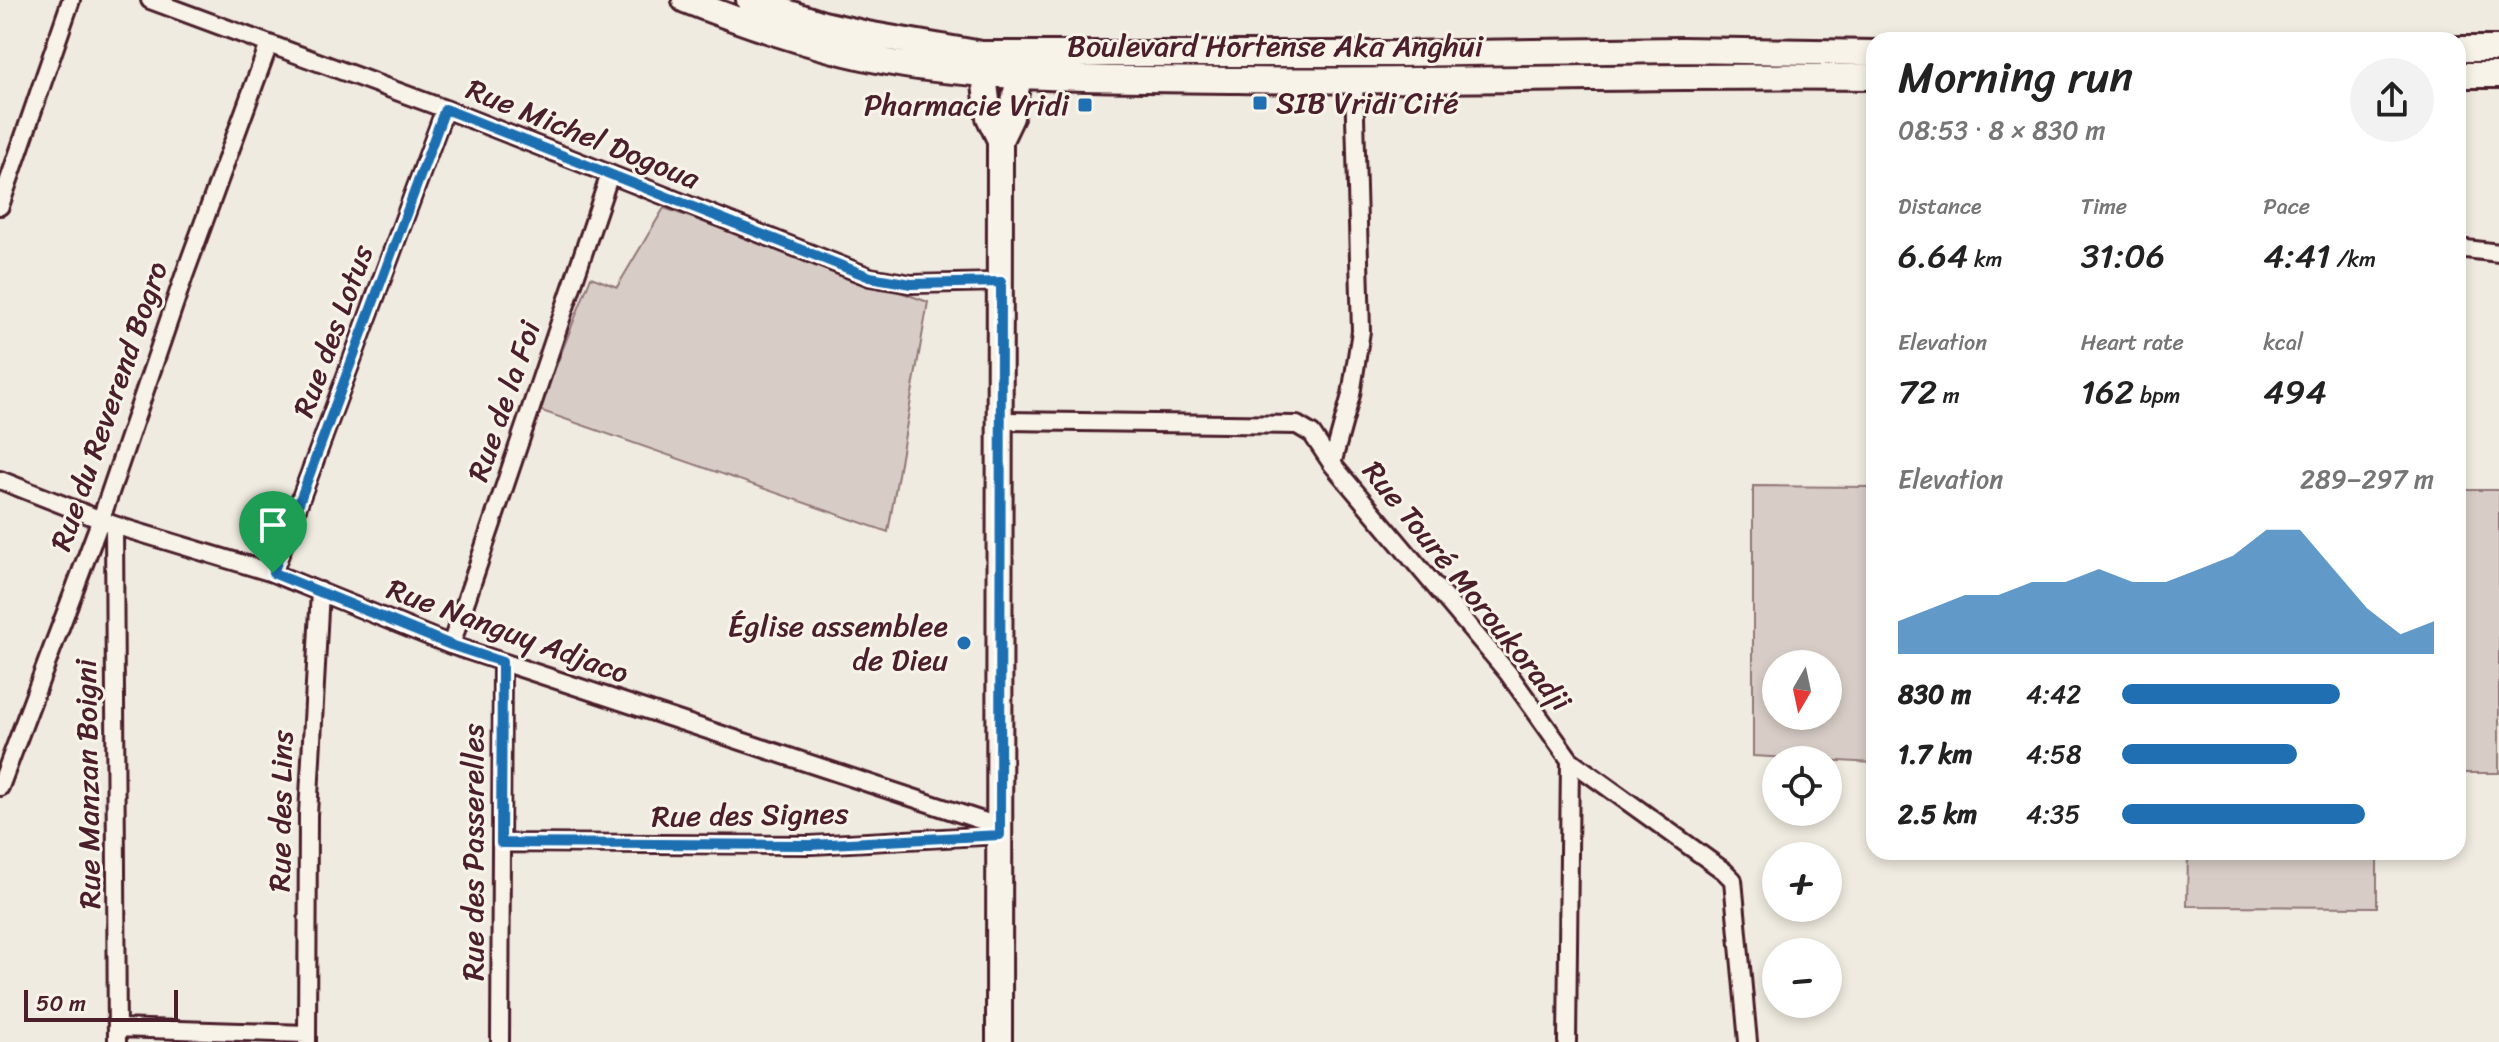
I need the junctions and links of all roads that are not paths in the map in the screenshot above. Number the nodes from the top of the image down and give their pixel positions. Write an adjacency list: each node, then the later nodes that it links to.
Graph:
1 (71, 0): 18 (street)
2 (150, 0): 5 (street, Rue Michel Dogoua)
3 (685, 0): 9 (main road, Boulevard Hortense Aka Anghui)
4 (749, 0): 9 (main road, Boulevard Hortense Aka Anghui)
5 (269, 44): 15 (street, Rue Michel Dogoua); 25 (street, Rue du Reverend Bogro)
6 (2466, 49): 7 (main road)
7 (2499, 49)
8 (1866, 53): 10 (main road, Boulevard Hortense Aka Anghui)
9 (982, 64): 10 (main road, Boulevard Hortense Aka Anghui); 16 (main road)
10 (1021, 66): 14 (main road, Boulevard Hortense Aka Anghui); 16 (main road)
11 (2466, 75): 12 (main road)
12 (2499, 75)
13 (1866, 77): 14 (main road, Boulevard Hortense Aka Anghui)
14 (1354, 81): 23 (street, Rue Touré Moroukoradji)
15 (445, 109): 17 (street, Rue Michel Dogoua); 26 (street, Rue des Lotus)
16 (1000, 140): 21 (main road)
17 (610, 174): 21 (street, Rue Michel Dogoua); 28 (street, Rue de la Foi)
18 (0, 206)
19 (2466, 249): 20 (street)
20 (2499, 253)
21 (1001, 282): 22 (main road)
22 (1002, 421): 23 (street); 32 (main road)
23 (1332, 464): 30 (street, Rue Touré Moroukoradji)
24 (0, 480): 25 (street, Rue Nanguy Adjaco)
25 (108, 522): 26 (street, Rue Nanguy Adjaco); 31 (street, Rue du Reverend Bogro); 34 (street, Rue Manzan Boigni)
26 (273, 573): 27 (street, Rue Nanguy Adjaco)
27 (320, 591): 28 (street, Rue Nanguy Adjaco); 35 (street, Rue des Lins)
28 (451, 645): 29 (street, Rue Nanguy Adjaco)
29 (502, 662): 32 (street, Rue Nanguy Adjaco); 33 (street, Rue des Passerelles)
30 (1570, 760): 38 (street); 39 (street, Rue Touré Moroukoradji)
31 (0, 787)
32 (1000, 831): 33 (street, Rue des Signes); 37 (main road)
33 (501, 843): 36 (street, Rue des Passerelles)
34 (117, 1035): 35 (street)
35 (307, 1038)
36 (500, 1042)
37 (999, 1042)
38 (1567, 1042)
39 (1748, 1042)

